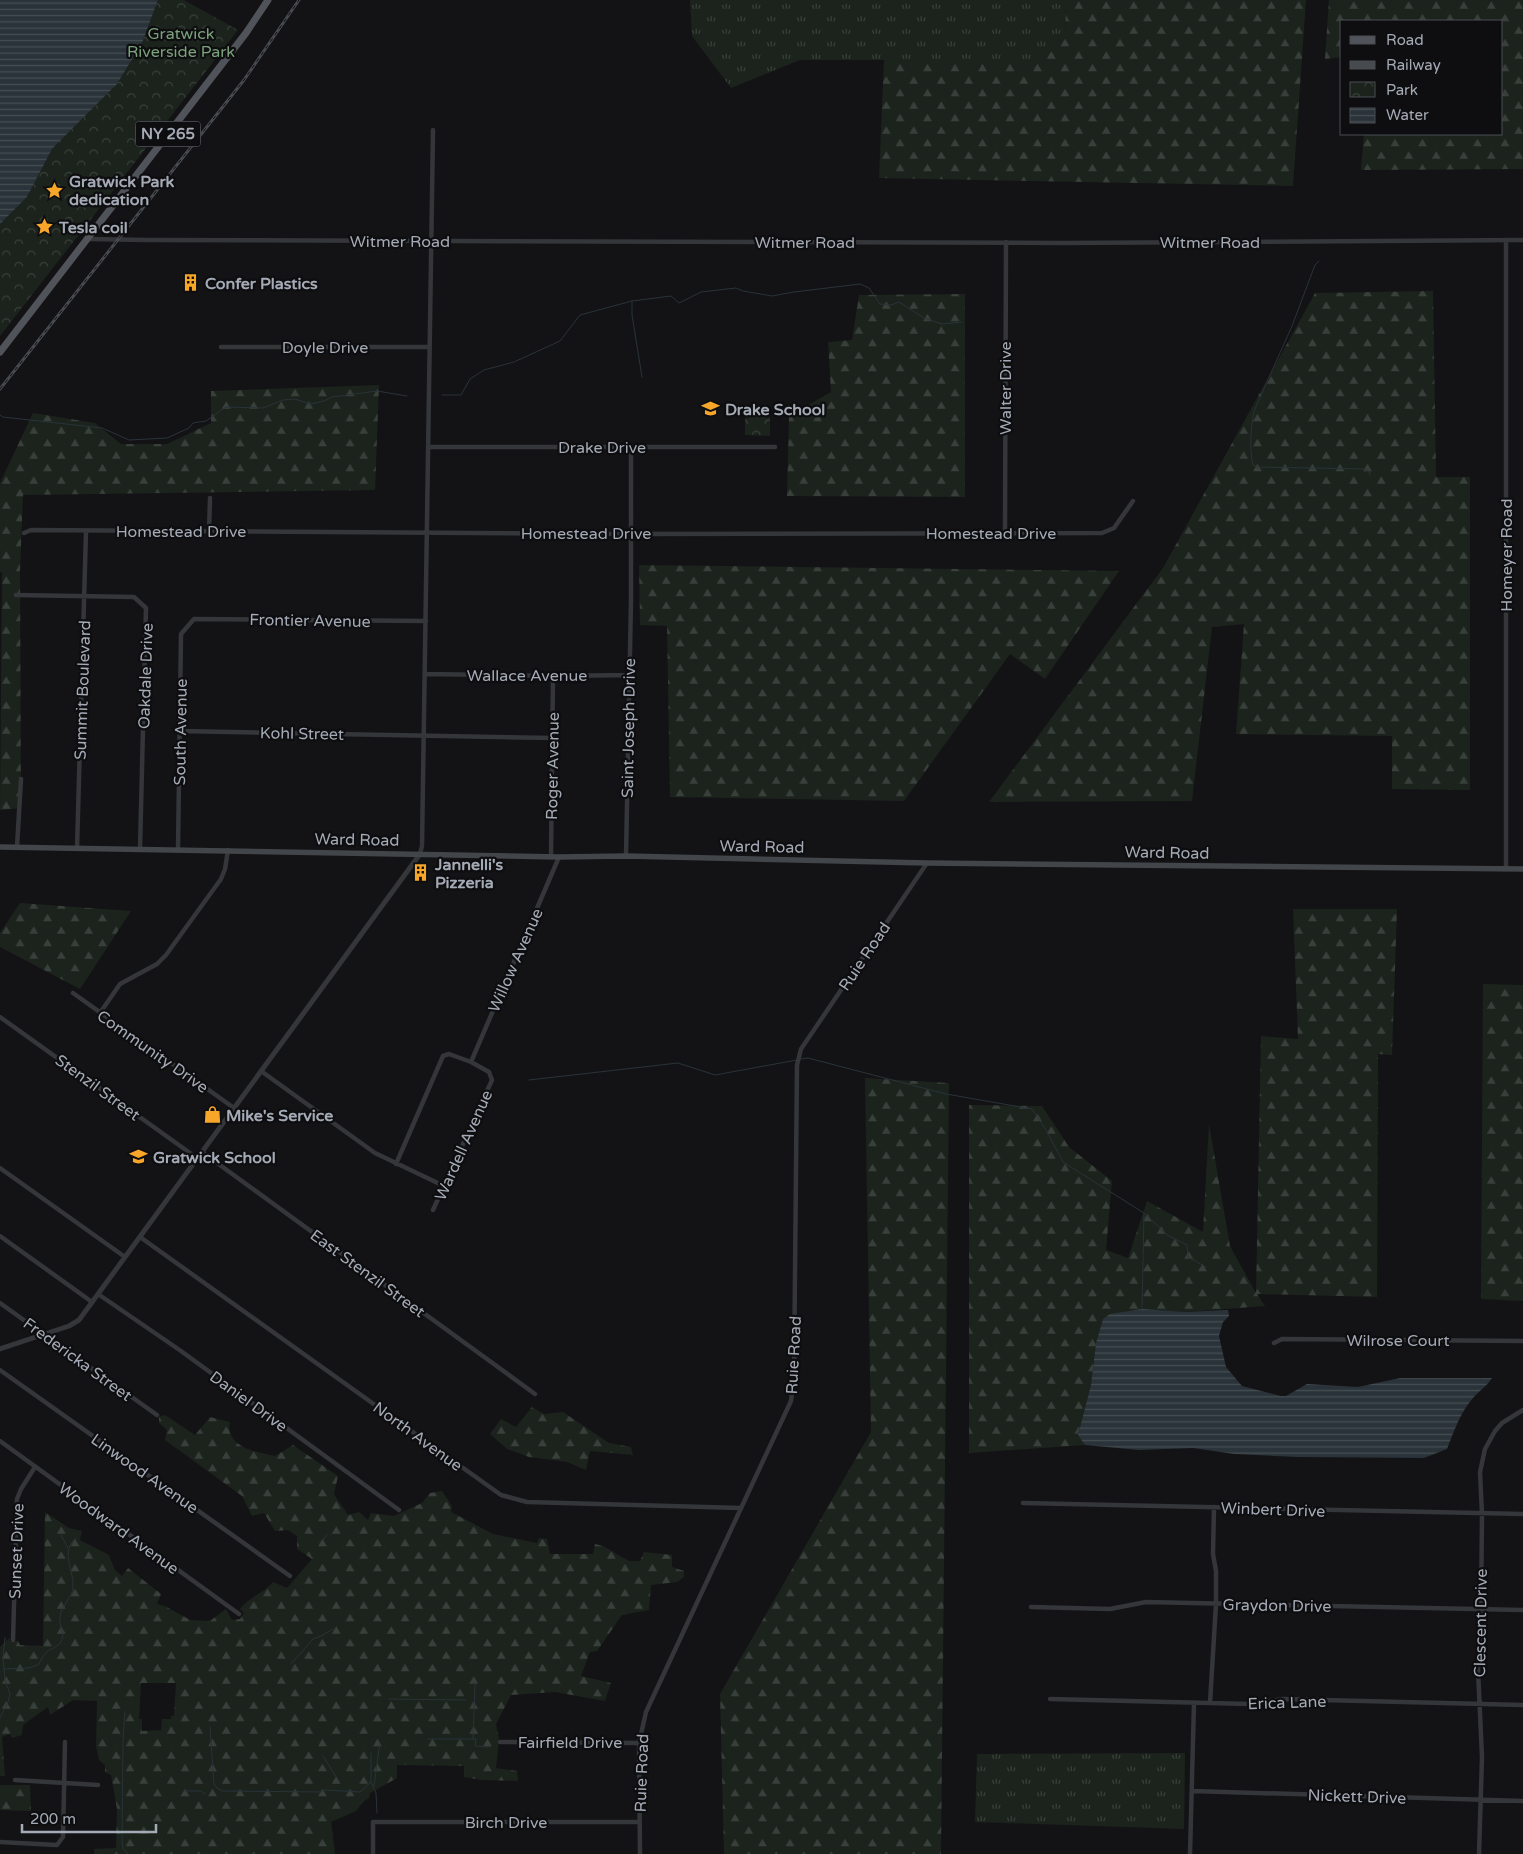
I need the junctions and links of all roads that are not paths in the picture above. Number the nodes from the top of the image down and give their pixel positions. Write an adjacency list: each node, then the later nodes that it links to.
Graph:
1 (268, 0): 3 (main road, NY 265)
2 (433, 130): 6 (street)
3 (87, 239): 6 (street, Witmer Road); 10 (main road, NY 265)
4 (1506, 240): 5 (street, Witmer Road); 7 (street, Witmer Road); 44 (street, Homeyer Road)
5 (1523, 240)
6 (431, 241): 7 (street, Witmer Road); 9 (street)
7 (1006, 242): 20 (street, Walter Drive)
8 (221, 347): 9 (street, Doyle Drive)
9 (430, 347): 11 (street)
10 (0, 352)
11 (428, 447): 12 (street, Drake Drive); 18 (street)
12 (631, 447): 13 (street, Drake Drive); 21 (street, Saint Joseph Drive)
13 (776, 447)
14 (210, 498): 17 (street)
15 (1133, 501): 20 (street, Homestead Drive)
16 (86, 530): 17 (street, Homestead Drive); 19 (street, Homestead Drive); 23 (street, Summit Boulevard)
17 (209, 531): 18 (street, Homestead Drive)
18 (427, 532): 21 (street, Homestead Drive); 25 (street)
19 (24, 533)
20 (1005, 533): 21 (street, Homestead Drive)
21 (632, 534): 27 (street, Saint Joseph Drive)
22 (16, 595): 23 (street, Oakdale Drive)
23 (85, 596): 35 (street, Summit Boulevard); 36 (street, Oakdale Drive)
24 (194, 619): 25 (street, Frontier Avenue); 29 (street, South Avenue)
25 (426, 621): 26 (street)
26 (425, 674): 28 (street, Wallace Avenue); 30 (street)
27 (629, 675): 28 (street, Wallace Avenue); 40 (street, Saint Joseph Drive)
28 (553, 676): 31 (street, Roger Avenue)
29 (180, 731): 30 (street, Kohl Street); 37 (street, South Avenue)
30 (424, 736): 31 (street, Kohl Street); 39 (street)
31 (552, 738): 41 (street, Roger Avenue)
32 (21, 779): 34 (street)
33 (0, 847): 34 (main road, Ward Road)
34 (18, 848): 35 (main road, Ward Road)
35 (77, 849): 36 (main road, Ward Road)
36 (140, 849): 37 (main road, Ward Road)
37 (178, 850): 38 (main road, Ward Road)
38 (228, 850): 39 (main road, Ward Road); 47 (street)
39 (420, 854): 41 (main road, Ward Road); 50 (street)
40 (626, 856): 42 (main road, Ward Road); 43 (main road, Ward Road)
41 (551, 857): 42 (main road, Ward Road)
42 (559, 857): 49 (street, Willow Avenue)
43 (927, 863): 44 (main road, Ward Road); 76 (street, Ruie Road)
44 (1506, 869): 45 (main road, Ward Road)
45 (1523, 869)
46 (73, 993): 47 (street, Community Drive)
47 (100, 1013): 51 (street, Community Drive)
48 (0, 1016): 53 (street, Stenzil Street)
49 (471, 1062): 54 (street, Wardell Avenue); 56 (street, Wardell Avenue)
50 (261, 1071): 51 (street); 54 (street)
51 (234, 1108): 52 (street)
52 (202, 1152): 53 (street); 69 (street, East Stenzil Street)
53 (197, 1158): 59 (street)
54 (396, 1164): 56 (street)
55 (0, 1168): 60 (street)
56 (444, 1186): 57 (street, Wardell Avenue)
57 (433, 1210)
58 (0, 1236): 62 (street)
59 (140, 1237): 60 (street); 76 (street, North Avenue)
60 (125, 1258): 61 (street)
61 (98, 1294): 62 (street); 77 (street, Daniel Drive)
62 (92, 1302): 64 (street)
63 (0, 1303): 64 (street, Fredericka Street)
64 (42, 1334): 67 (street); 71 (street, Fredericka Street)
65 (1523, 1341): 66 (street, Wilrose Court)
66 (1274, 1343)
67 (0, 1348)
68 (0, 1370): 80 (street, Linwood Avenue)
69 (535, 1394)
70 (1523, 1410): 78 (street, Clescent Drive)
71 (157, 1415)
72 (0, 1441): 73 (street, Woodward Avenue)
73 (35, 1467): 85 (street, Woodward Avenue); 86 (street, Sunset Drive)
74 (1023, 1503): 75 (street, Winbert Drive)
75 (1214, 1507): 78 (street, Winbert Drive); 81 (street)
76 (741, 1508): 94 (street, Ruie Road)
77 (399, 1510)
78 (1482, 1514): 79 (street, Winbert Drive); 83 (street, Clescent Drive)
79 (1523, 1514)
80 (290, 1576)
81 (1216, 1604): 82 (street, Graydon Drive); 83 (street, Graydon Drive); 89 (street)
82 (1031, 1608)
83 (1481, 1610): 84 (street, Graydon Drive); 90 (street, Clescent Drive)
84 (1523, 1610)
85 (239, 1614)
86 (13, 1640)
87 (1050, 1699): 88 (street, Erica Lane)
88 (1194, 1703): 89 (street, Erica Lane); 98 (street)
89 (1210, 1703): 90 (street, Erica Lane)
90 (1480, 1704): 91 (street, Erica Lane); 99 (street, Clescent Drive)
91 (1523, 1705)
92 (65, 1742): 96 (street)
93 (500, 1742): 94 (street, Fairfield Drive)
94 (639, 1742): 101 (street, Ruie Road)
95 (15, 1780): 96 (street)
96 (64, 1783): 97 (street); 102 (street)
97 (98, 1785)
98 (1192, 1791): 99 (street, Nickett Drive); 105 (street)
99 (1480, 1800): 100 (street, Nickett Drive); 106 (street, Clescent Drive)
100 (1523, 1801)
101 (639, 1822): 103 (street, Birch Drive); 104 (street, Ruie Road)
102 (0, 1842)
103 (373, 1854)
104 (640, 1854)
105 (1190, 1854)
106 (1479, 1854)

